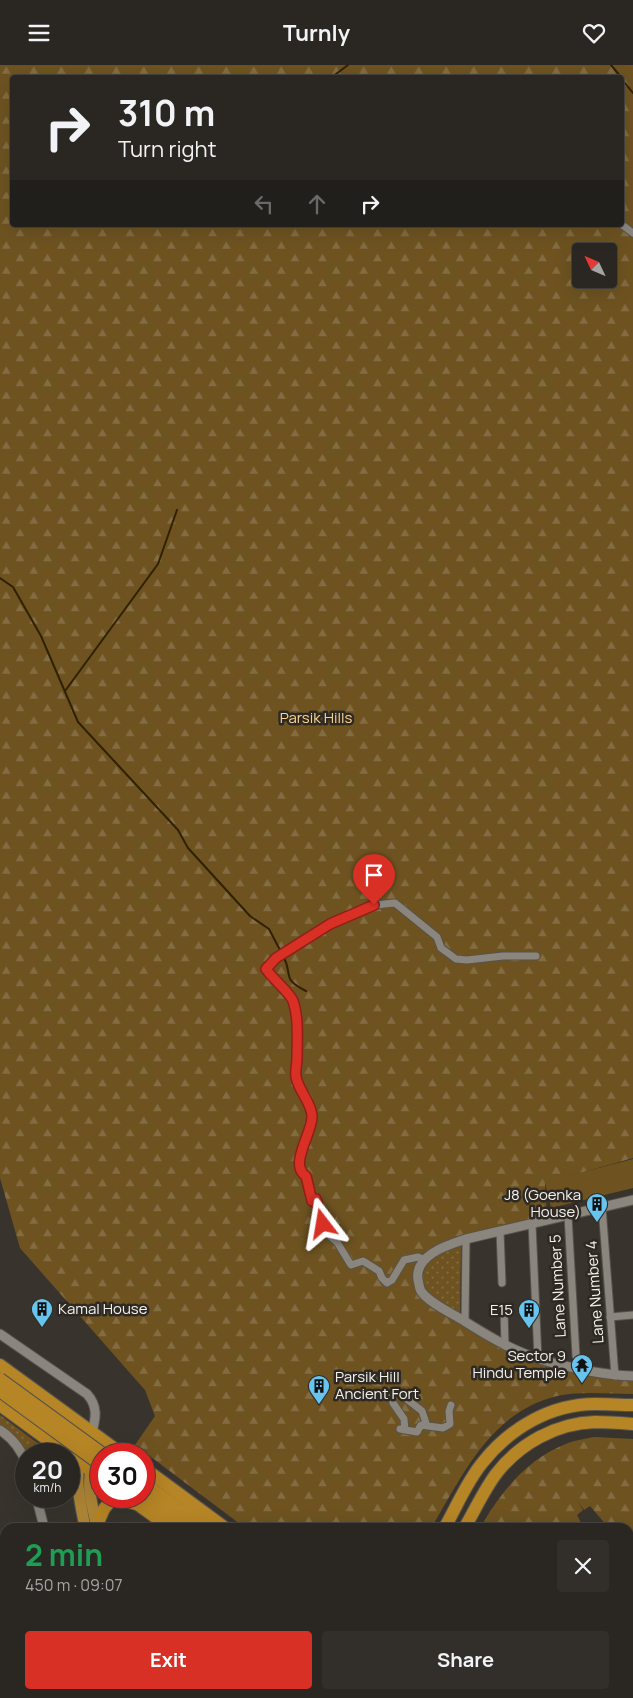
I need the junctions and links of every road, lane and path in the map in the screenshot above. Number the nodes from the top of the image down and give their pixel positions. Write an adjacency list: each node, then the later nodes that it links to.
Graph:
1 (536, 956): 8 (street)
2 (633, 1200): 3 (street)
3 (602, 1207): 4 (street); 12 (street, Lane Number 4)
4 (568, 1216): 5 (street); 16 (street, Lane Number 5)
5 (532, 1224): 6 (street); 17 (street)
6 (500, 1231): 7 (street); 9 (street)
7 (466, 1239): 8 (street); 13 (street)
8 (424, 1260): 13 (street)
9 (502, 1283)
10 (504, 1310): 15 (street)
11 (633, 1315): 12 (street)
12 (610, 1317): 19 (street, Lane Number 4)
13 (465, 1322): 15 (street)
14 (0, 1334): 28 (street)
15 (505, 1346): 17 (street)
16 (576, 1356)
17 (538, 1358): 19 (street)
18 (0, 1365): 32 (highway)
19 (615, 1376): 20 (street)
20 (633, 1376)
21 (0, 1379): 37 (highway, bridge)
22 (0, 1391): 39 (highway, bridge)
23 (404, 1397): 30 (street)
24 (393, 1403): 30 (street)
25 (0, 1405): 34 (highway)
26 (451, 1405): 30 (street)
27 (633, 1405): 56 (highway)
28 (95, 1419): 32 (street); 32 (street)
29 (633, 1423): 57 (highway)
30 (426, 1426)
31 (0, 1430): 33 (street)
32 (97, 1436): 35 (highway); 36 (highway); 38 (highway)
33 (15, 1443)
34 (51, 1443)
35 (97, 1443)
36 (107, 1443)
37 (90, 1445)
38 (80, 1448)
39 (90, 1463)
40 (155, 1476): 55 (highway)
41 (155, 1491): 54 (highway)
42 (80, 1502): 49 (highway)
43 (39, 1508): 48 (street)
44 (93, 1508): 50 (highway)
45 (105, 1508): 51 (highway)
46 (149, 1508): 52 (highway)
47 (154, 1508): 53 (highway)
48 (43, 1523)
49 (83, 1523)
50 (96, 1523)
51 (99, 1523)
52 (165, 1523)
53 (180, 1523)
54 (199, 1523)
55 (219, 1523)
56 (447, 1523)
57 (468, 1523)

